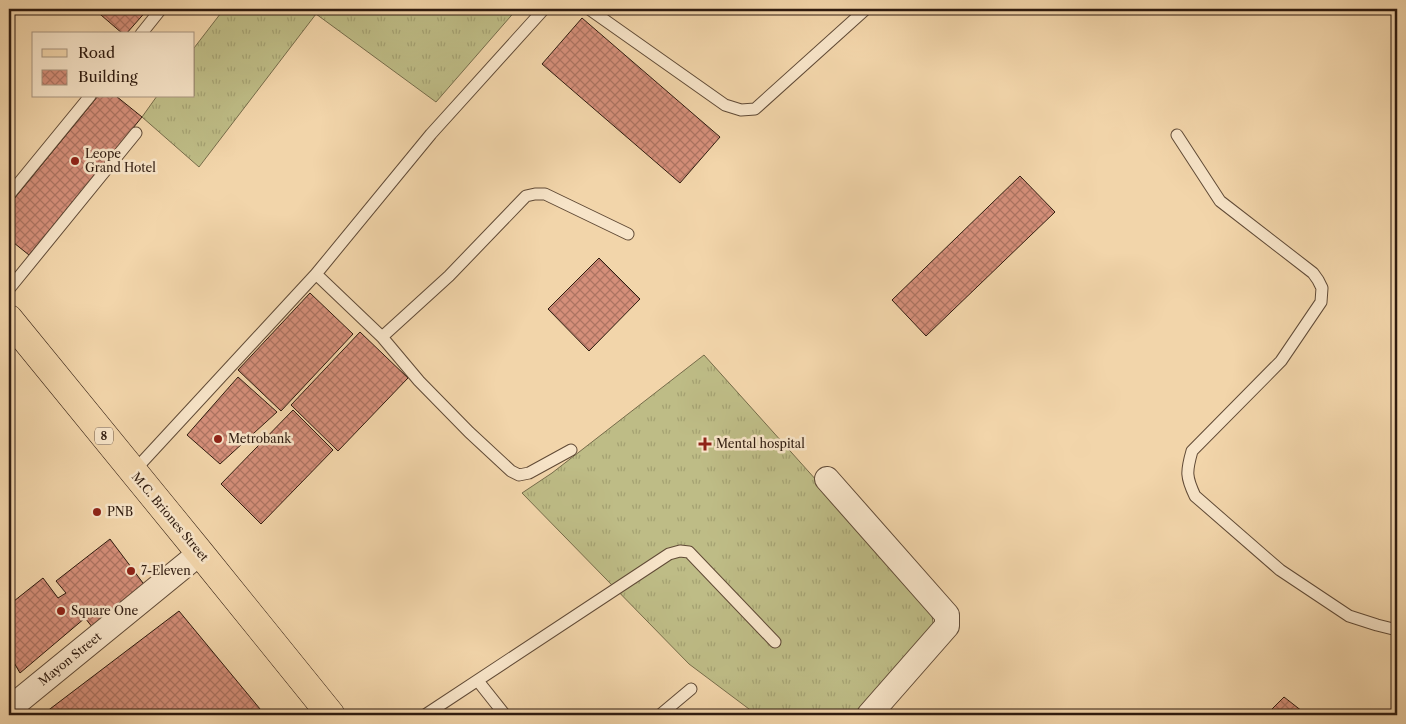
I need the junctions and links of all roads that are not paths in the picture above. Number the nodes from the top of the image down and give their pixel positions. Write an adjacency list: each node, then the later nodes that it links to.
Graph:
1 (161, 9): 5 (lane)
2 (544, 9): 11 (lane)
3 (589, 9): 4 (lane)
4 (866, 9)
5 (143, 32)
6 (88, 98): 9 (lane)
7 (136, 133): 12 (lane)
8 (1177, 135): 19 (lane)
9 (9, 195)
10 (628, 234): 14 (lane)
11 (316, 274): 14 (lane); 16 (lane)
12 (9, 289)
13 (9, 319): 16 (main road, M.C. Briones Street / 8)
14 (382, 337): 15 (lane)
15 (571, 450)
16 (133, 472): 18 (main road, M.C. Briones Street / 8)
17 (827, 479): 28 (street)
18 (200, 553): 23 (street, Mayon Street); 24 (main road, M.C. Briones Street / 8)
19 (1397, 630)
20 (775, 642): 21 (lane)
21 (478, 681): 25 (lane); 26 (lane)
22 (691, 689): 27 (lane)
23 (9, 709)
24 (331, 715)
25 (424, 715)
26 (505, 715)
27 (660, 715)
28 (869, 715)

